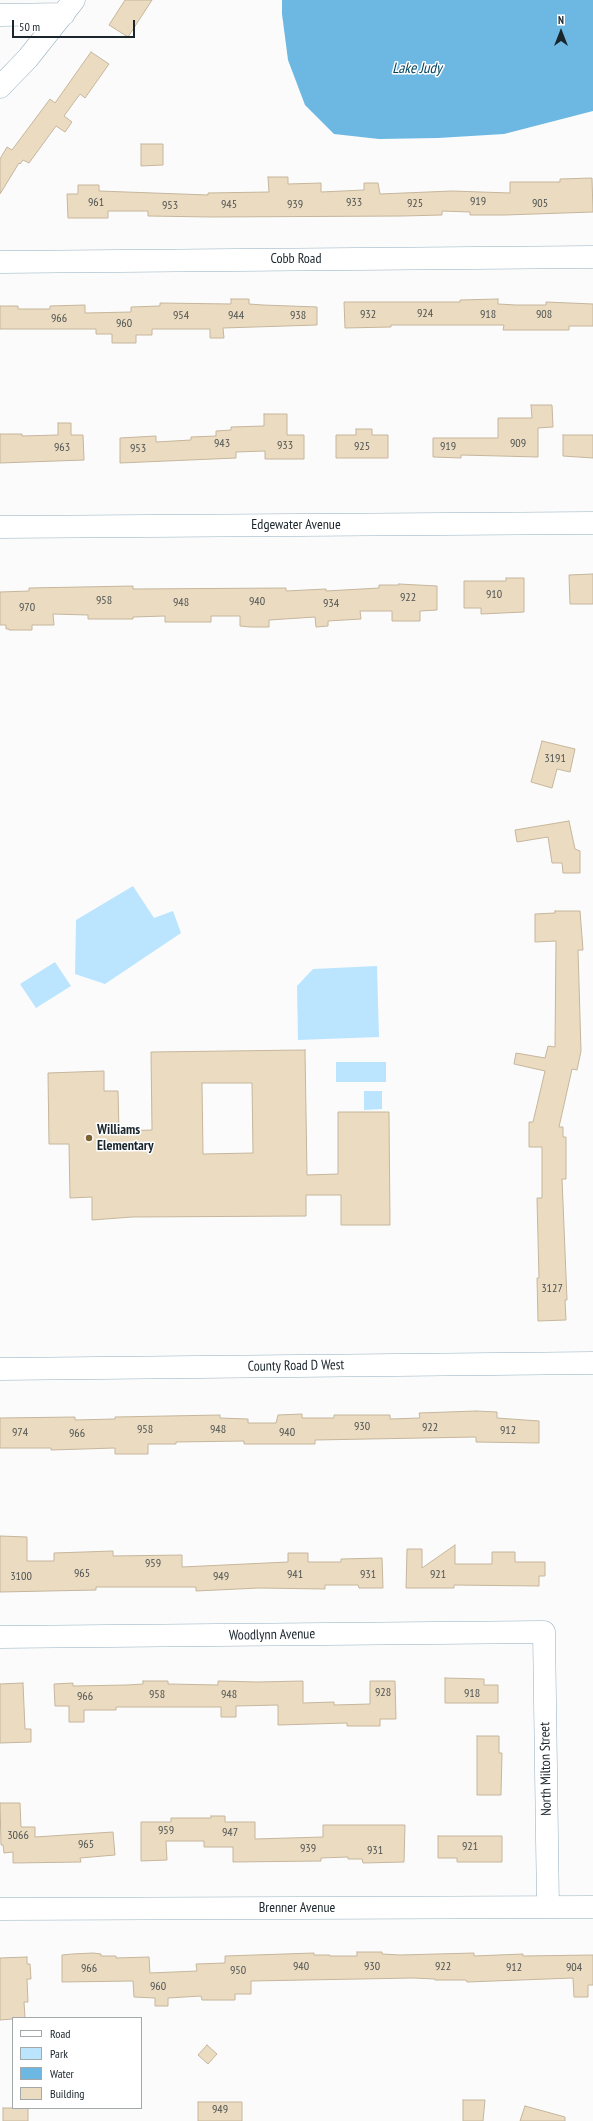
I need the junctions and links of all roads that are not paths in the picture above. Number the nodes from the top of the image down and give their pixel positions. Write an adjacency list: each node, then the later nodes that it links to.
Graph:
1 (69, 7): 2 (street); 3 (street)
2 (0, 15)
3 (0, 87)
4 (593, 257): 5 (street, Cobb Road)
5 (0, 262)
6 (593, 523): 7 (street, Edgewater Avenue)
7 (0, 527)
8 (593, 1363): 9 (street, County Road D West)
9 (0, 1369)
10 (544, 1632): 11 (street, Woodlynn Avenue); 13 (street, North Milton Street)
11 (0, 1637)
12 (593, 1906): 13 (street, Brenner Avenue)
13 (548, 1907): 14 (street, Brenner Avenue)
14 (0, 1909)

